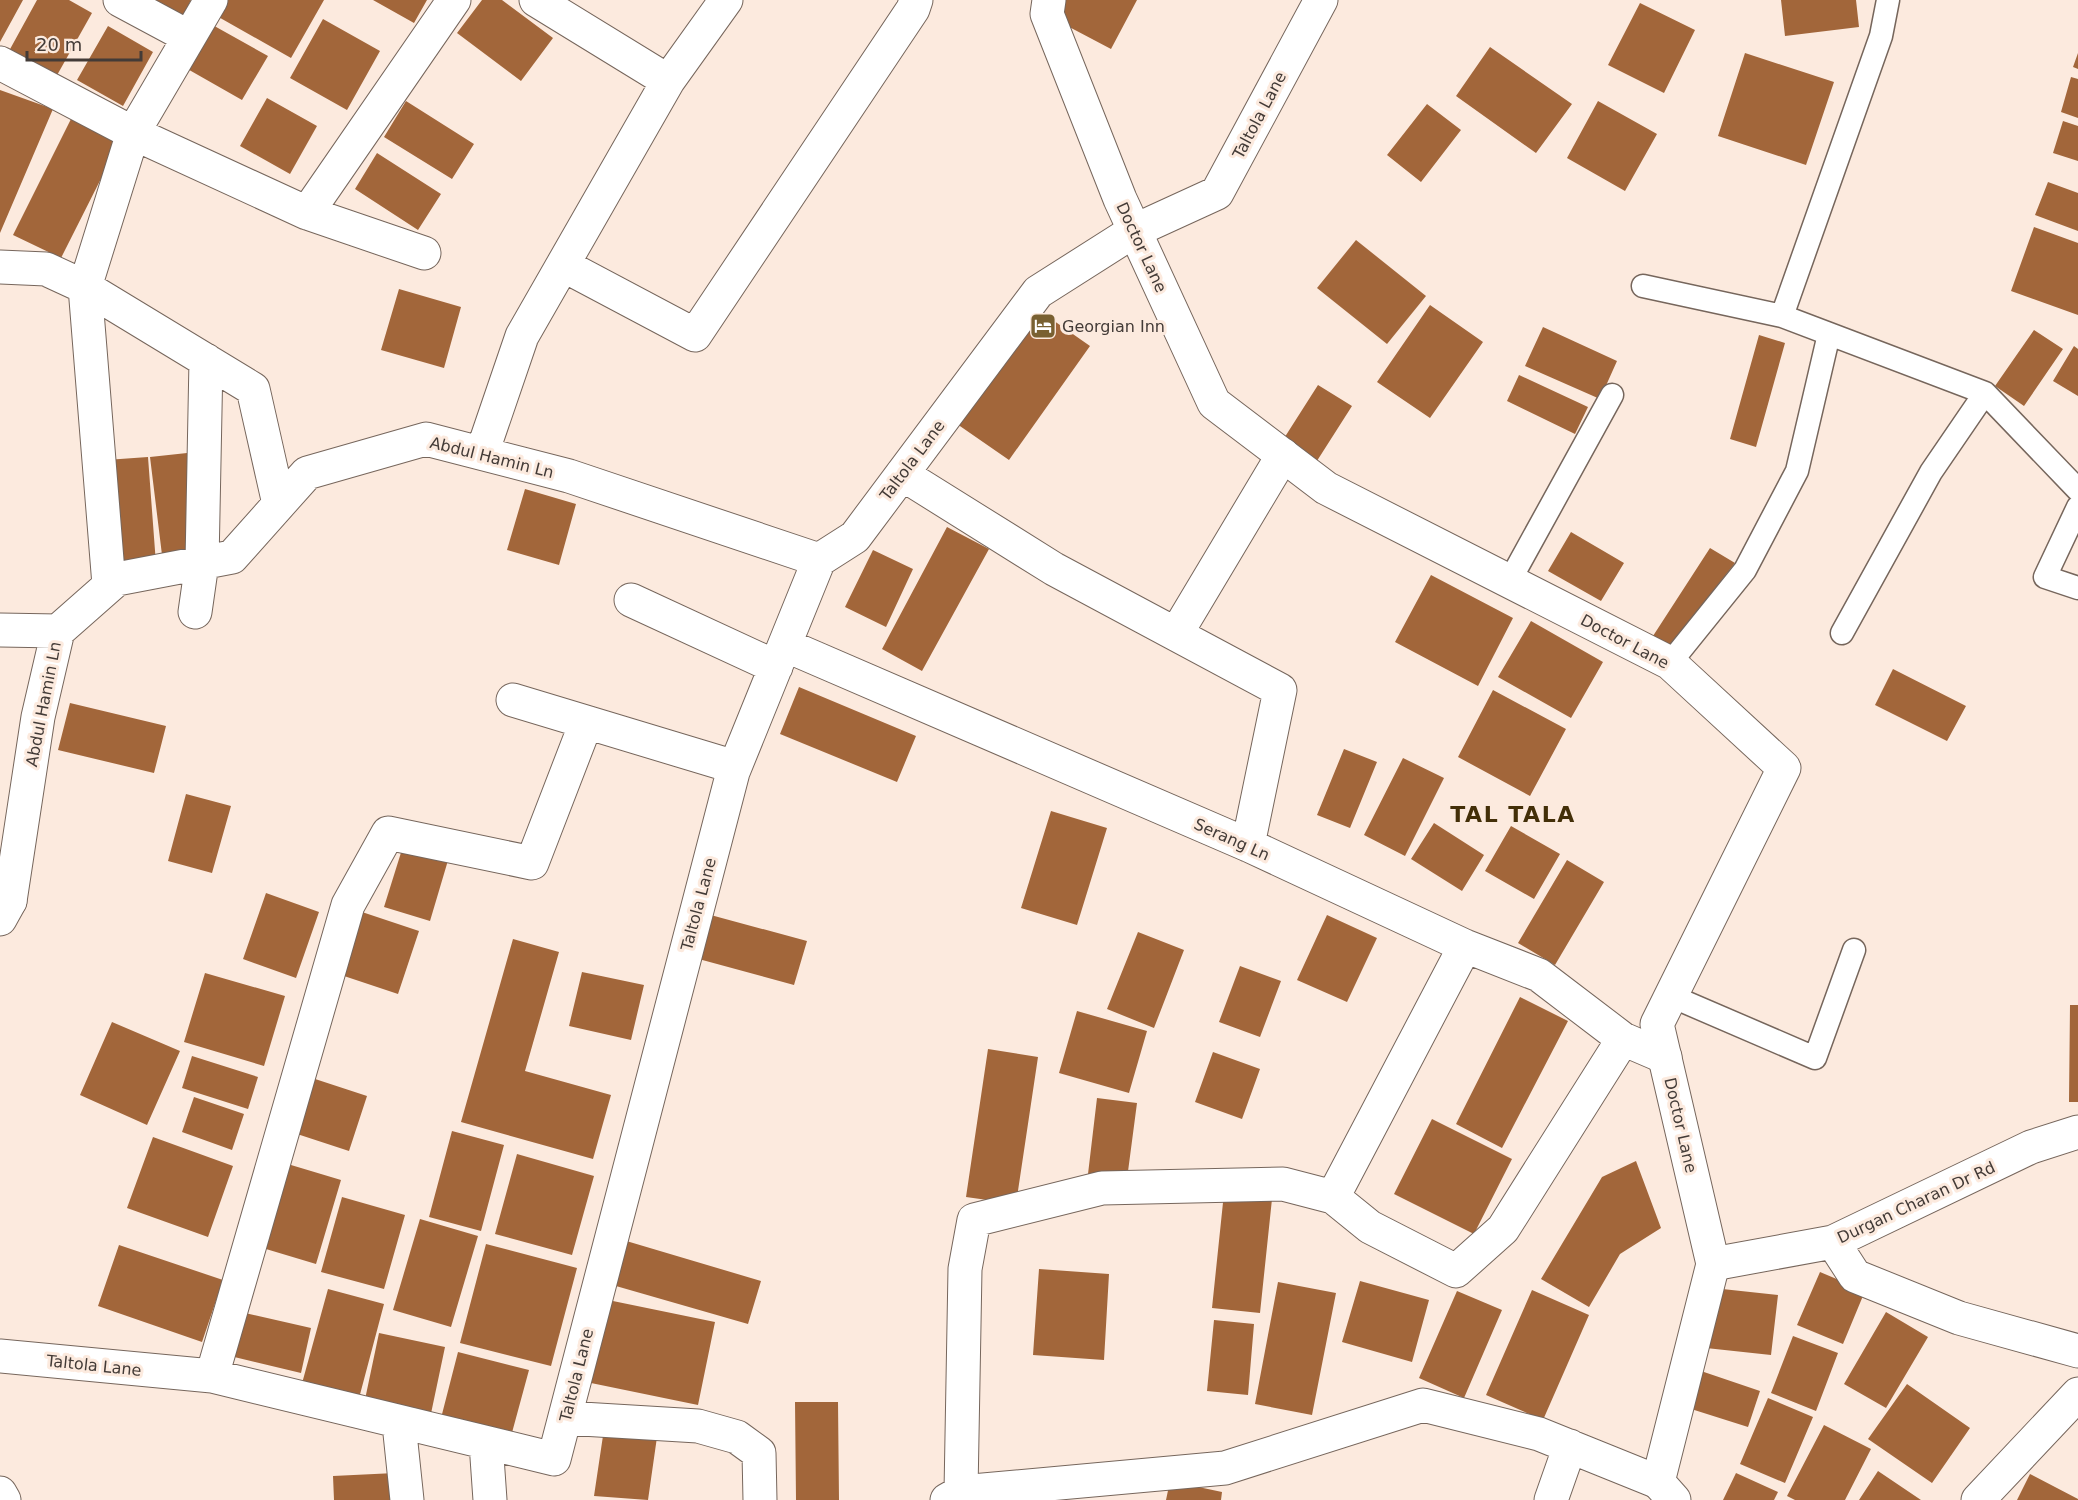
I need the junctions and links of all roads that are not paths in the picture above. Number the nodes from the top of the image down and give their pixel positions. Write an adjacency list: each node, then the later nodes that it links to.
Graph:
1 (120, 0): 10 (street)
2 (211, 0): 10 (street)
3 (454, 0): 14 (street)
4 (537, 0): 12 (street)
5 (726, 0): 12 (street)
6 (916, 0): 17 (street)
7 (1048, 0): 15 (street, Doctor Lane)
8 (1321, 0): 15 (street, Taltola Lane)
9 (1888, 0): 21 (lane)
10 (189, 37): 13 (street)
11 (0, 63): 13 (street)
12 (668, 81): 17 (street)
13 (133, 133): 14 (street); 20 (street)
14 (307, 213): 16 (street)
15 (1134, 231): 27 (street, Doctor Lane); 28 (street, Taltola Lane)
16 (424, 253)
17 (562, 265): 26 (street)
18 (0, 267): 20 (street)
19 (1643, 286): 21 (lane)
20 (85, 288): 23 (street); 35 (street)
21 (1782, 316): 22 (lane)
22 (1829, 334): 24 (lane); 44 (lane)
23 (206, 360): 30 (street); 33 (street)
24 (1985, 393): 29 (lane); 41 (lane)
25 (1612, 395): 34 (lane)
26 (482, 453): 30 (street, Abdul Hamin Ln); 32 (street, Abdul Hamin Ln)
27 (1283, 455): 34 (street, Doctor Lane); 42 (street)
28 (902, 474): 32 (street, Taltola Lane); 42 (street)
29 (2078, 490)
30 (279, 504): 33 (street, Abdul Hamin Ln)
31 (2078, 507): 36 (lane)
32 (819, 560): 43 (street, Taltola Lane)
33 (202, 563): 35 (street, Abdul Hamin Ln); 38 (street)
34 (1509, 582): 44 (street, Doctor Lane)
35 (109, 585): 40 (street, Abdul Hamin Ln)
36 (2078, 588)
37 (630, 600): 43 (street, Serang Ln)
38 (195, 612)
39 (0, 630): 40 (street)
40 (58, 631): 49 (street, Abdul Hamin Ln)
41 (1842, 633)
42 (1176, 634): 48 (street)
43 (780, 656): 47 (street, Taltola Lane); 48 (street, Serang Ln)
44 (1670, 663): 52 (street, Doctor Lane)
45 (513, 700): 46 (street)
46 (586, 723): 47 (street); 61 (street)
47 (735, 767): 63 (street, Taltola Lane)
48 (1248, 845): 50 (street, Serang Ln)
49 (3, 906)
50 (1465, 946): 53 (street, Serang Ln); 56 (street)
51 (1854, 950): 52 (lane)
52 (1671, 996): 54 (street, Doctor Lane)
53 (1623, 1039): 54 (street, Serang Ln); 56 (street)
54 (1665, 1057): 58 (street, Doctor Lane)
55 (2078, 1132): 57 (street, Durgan Charan Dr Rd)
56 (1333, 1197): 70 (street)
57 (1833, 1242): 58 (street, Durgan Charan Dr Rd); 59 (street)
58 (1713, 1264): 68 (street, Doctor Lane)
59 (2078, 1351)
60 (0, 1356): 61 (street, Taltola Lane)
61 (212, 1376): 64 (street, Taltola Lane)
62 (2078, 1394): 76 (street)
63 (565, 1418): 65 (street, Taltola Lane); 74 (street)
64 (399, 1424): 65 (street, Taltola Lane); 72 (street)
65 (486, 1443): 73 (street)
66 (1570, 1446): 67 (street); 68 (street); 75 (street)
67 (1152, 1487): 70 (street)
68 (1666, 1491)
69 (0, 1493): 71 (street)
70 (954, 1496)
71 (4, 1500)
72 (407, 1500)
73 (490, 1500)
74 (759, 1500)
75 (1551, 1500)
76 (1978, 1500)

